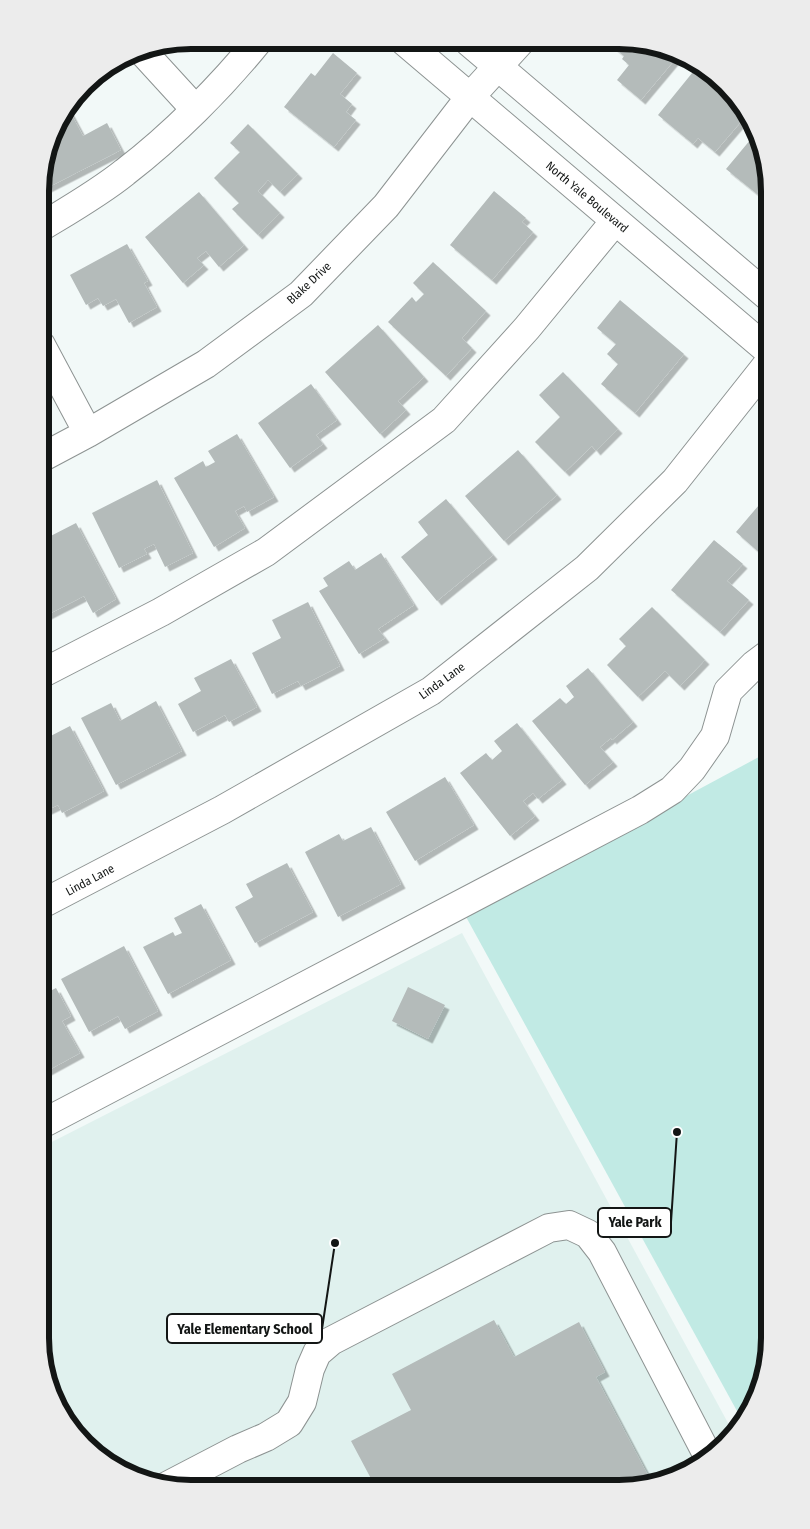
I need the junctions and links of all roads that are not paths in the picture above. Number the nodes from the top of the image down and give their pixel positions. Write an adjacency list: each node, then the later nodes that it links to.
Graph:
1 (252, 49): 8 (street)
2 (413, 49): 7 (street, North Yale Boulevard)
3 (477, 49): 6 (street)
4 (514, 49): 6 (street, Blake Drive)
5 (147, 56): 8 (street)
6 (498, 67): 7 (street, Blake Drive); 11 (street)
7 (470, 97): 9 (street, North Yale Boulevard); 15 (street, Blake Drive)
8 (195, 109): 10 (street)
9 (615, 221): 12 (street, North Yale Boulevard); 18 (street)
10 (49, 222)
11 (761, 290)
12 (761, 344)
13 (49, 360): 15 (street)
14 (761, 373): 19 (street, Linda Lane)
15 (88, 433): 16 (street, Blake Drive)
16 (49, 454)
17 (761, 660): 20 (street)
18 (49, 670)
19 (49, 900)
20 (49, 1120)
21 (705, 1451): 22 (street)
22 (180, 1479)

